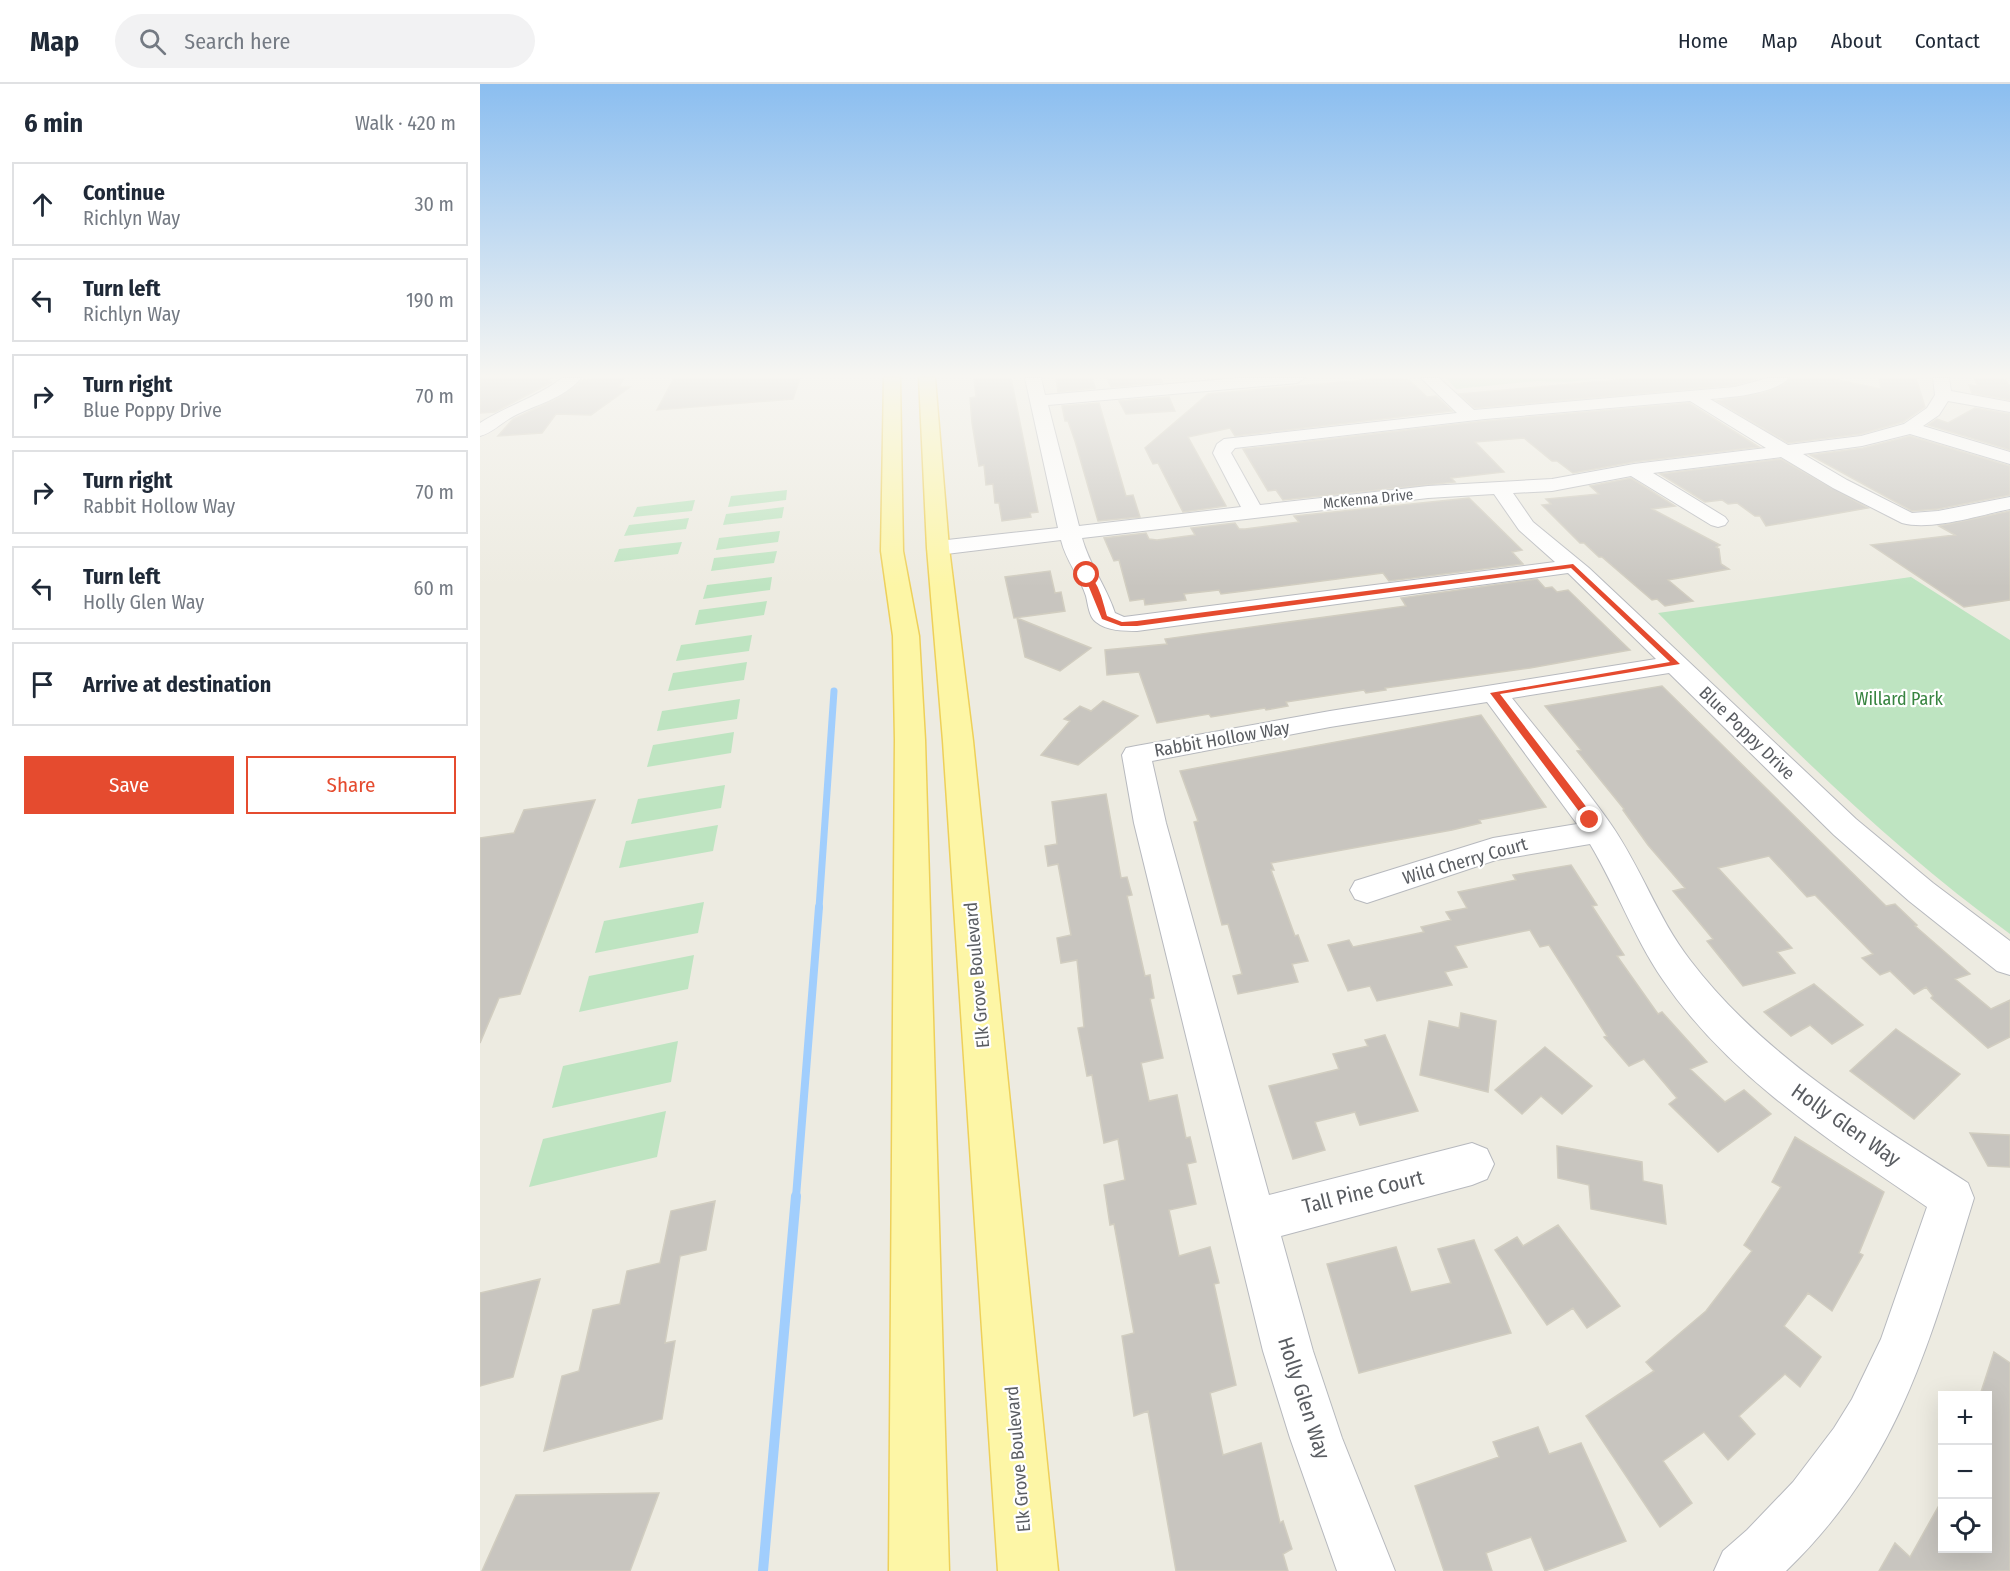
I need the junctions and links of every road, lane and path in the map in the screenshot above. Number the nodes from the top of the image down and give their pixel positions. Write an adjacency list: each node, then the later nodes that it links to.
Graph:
1 (892, 447): 26 (main road)
2 (931, 447): 16 (main road, Elk Grove Boulevard)
3 (1050, 447): 15 (street)
4 (1225, 447): 13 (street)
5 (1778, 447): 8 (street)
6 (1818, 447): 8 (street, McKenna Drive)
7 (1973, 447): 9 (street)
8 (1786, 452): 10 (street, McKenna Drive); 12 (street)
9 (2010, 458)
10 (1634, 470): 11 (street, McKenna Drive); 14 (street)
11 (1500, 489): 13 (street, McKenna Drive); 17 (street, Blue Poppy Drive)
12 (2010, 503)
13 (1254, 512): 15 (street, McKenna Drive)
14 (1718, 521)
15 (1070, 533): 16 (street, McKenna Drive); 17 (street)
16 (938, 548): 27 (main road, Elk Grove Boulevard)
17 (1573, 566): 18 (street, Blue Poppy Drive)
18 (1676, 664): 19 (street, Rabbit Hollow Way); 22 (street, Blue Poppy Drive)
19 (1494, 693): 20 (street, Holly Glen Way); 24 (street, Rabbit Hollow Way)
20 (1599, 831): 21 (street, Wild Cherry Court); 25 (street, Holly Glen Way)
21 (1367, 890)
22 (2010, 962)
23 (1472, 1164): 24 (street, Tall Pine Court)
24 (1254, 1221): 28 (street, Holly Glen Way)
25 (1755, 1567)
26 (919, 1571)
27 (1028, 1571)
28 (1366, 1571)

